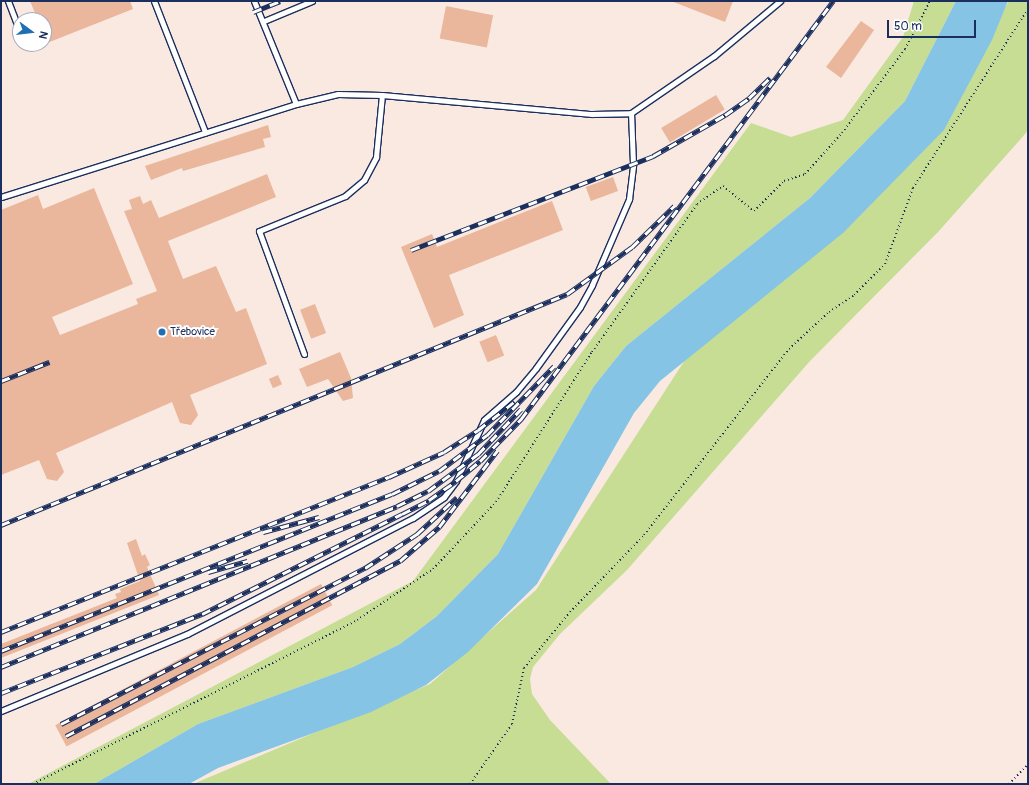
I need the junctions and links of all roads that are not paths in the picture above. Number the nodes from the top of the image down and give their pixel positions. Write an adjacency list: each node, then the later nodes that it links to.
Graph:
1 (8, 1): 6 (lane)
2 (154, 1): 11 (lane)
3 (254, 1): 7 (lane)
4 (312, 1): 7 (lane)
5 (780, 1): 10 (lane)
6 (12, 12)
7 (264, 21): 9 (lane)
8 (382, 95): 9 (lane); 10 (lane); 13 (lane)
9 (296, 104): 11 (lane)
10 (631, 113): 14 (lane)
11 (205, 132): 12 (lane)
12 (1, 197)
13 (304, 354)
14 (1, 711)

